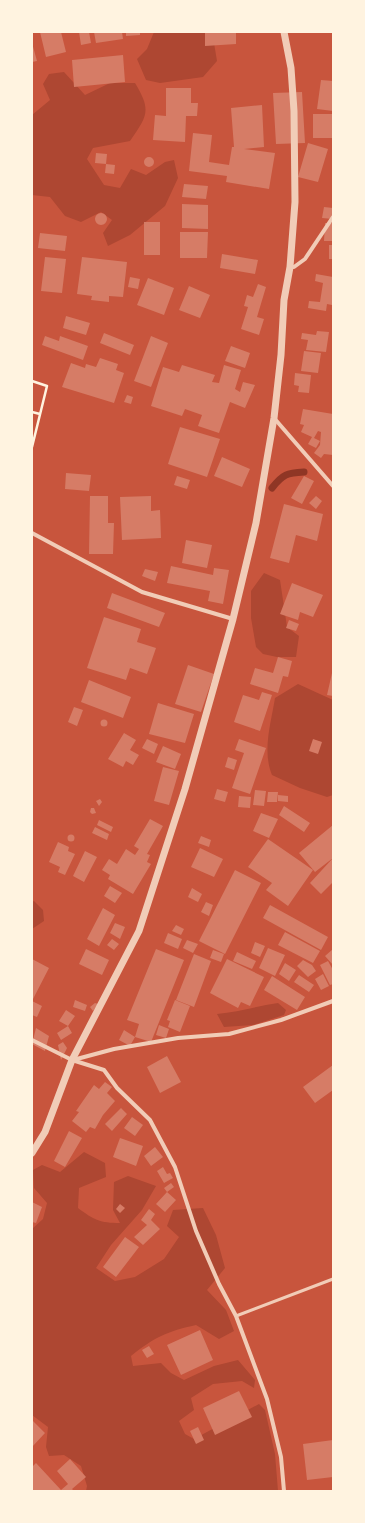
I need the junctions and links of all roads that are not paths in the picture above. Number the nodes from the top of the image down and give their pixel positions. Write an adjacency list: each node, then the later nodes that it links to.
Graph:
1 (284, 32): 3 (street)
2 (333, 217): 3 (street)
3 (290, 267): 4 (street)
4 (274, 418): 5 (street); 7 (street)
5 (333, 486)
6 (32, 533): 7 (street)
7 (233, 619): 10 (street)
8 (333, 1001): 10 (street)
9 (32, 1040): 10 (street)
10 (72, 1060): 11 (street); 13 (street)
11 (32, 1153)
12 (333, 1279): 13 (lane)
13 (236, 1316): 14 (street)
14 (284, 1491)

